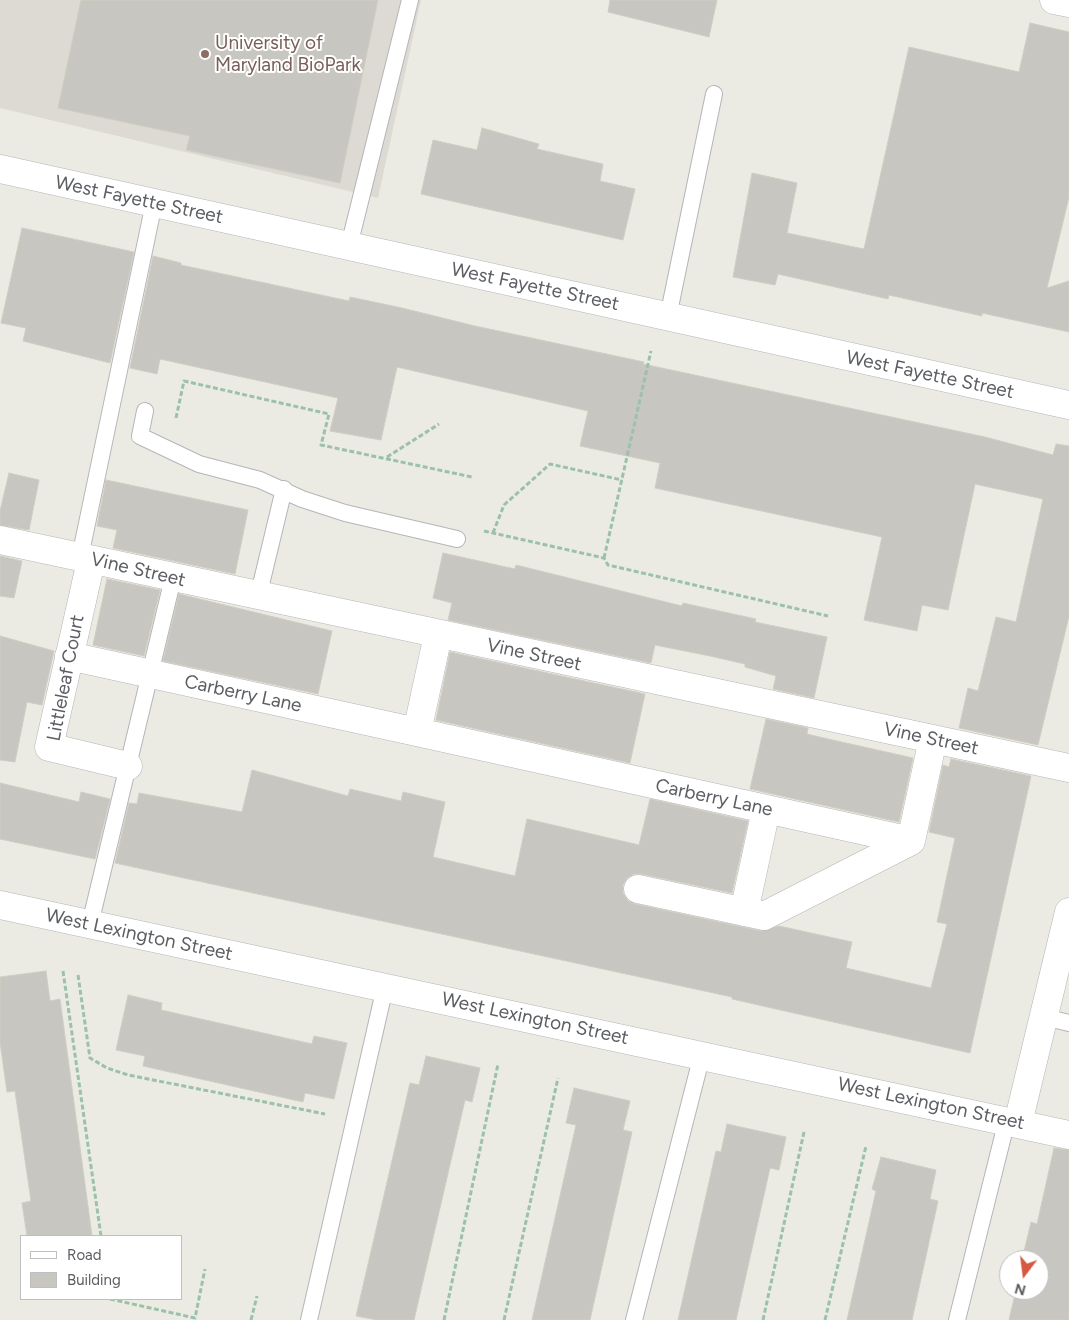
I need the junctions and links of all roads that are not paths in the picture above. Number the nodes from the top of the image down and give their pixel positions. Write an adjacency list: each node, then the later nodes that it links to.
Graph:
1 (410, 0): 7 (lane)
2 (1054, 0): 3 (street)
3 (1069, 3)
4 (714, 94): 8 (lane)
5 (0, 169): 6 (street, West Fayette Street)
6 (154, 203): 7 (street, West Fayette Street); 14 (lane)
7 (349, 246): 8 (street, West Fayette Street)
8 (668, 317): 9 (street, West Fayette Street)
9 (1069, 405)
10 (145, 411): 11 (lane)
11 (284, 489): 12 (lane); 16 (lane)
12 (457, 539)
13 (0, 540): 14 (street, Vine Street)
14 (86, 559): 15 (street, Vine Street); 18 (street, Littleleaf Court)
15 (173, 578): 16 (street, Vine Street); 19 (lane)
16 (258, 597): 17 (street, Vine Street)
17 (438, 635): 20 (street); 21 (street, Vine Street)
18 (69, 656): 19 (street, Carberry Lane); 22 (street, Littleleaf Court)
19 (150, 673): 20 (street, Carberry Lane); 22 (lane)
20 (417, 732): 24 (street, Carberry Lane)
21 (933, 739): 23 (street, Vine Street); 25 (street)
22 (128, 766): 30 (lane)
23 (1069, 768)
24 (766, 810): 25 (street, Carberry Lane); 28 (street)
25 (911, 841): 28 (street)
26 (638, 889): 28 (street)
27 (0, 905): 30 (street, West Lexington Street)
28 (744, 912)
29 (1069, 912): 32 (street)
30 (90, 924): 31 (street, West Lexington Street)
31 (384, 987): 33 (street, West Lexington Street); 36 (lane)
32 (1056, 1020): 34 (street)
33 (702, 1055): 34 (street, West Lexington Street); 37 (lane)
34 (1013, 1122): 35 (street, West Lexington Street); 38 (lane)
35 (1069, 1135)
36 (309, 1320)
37 (634, 1320)
38 (957, 1320)

